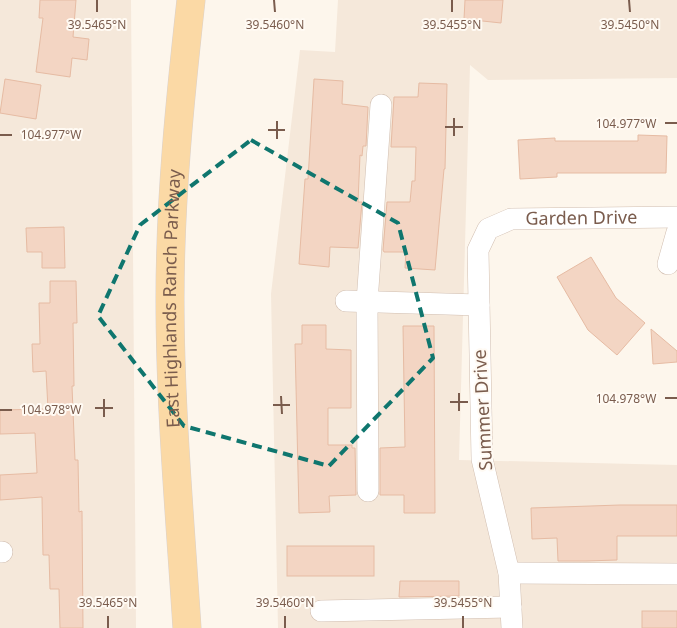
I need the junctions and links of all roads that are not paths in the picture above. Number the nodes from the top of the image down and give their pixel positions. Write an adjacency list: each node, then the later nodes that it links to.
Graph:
1 (191, 0): 15 (main road, East Highlands Ranch Parkway)
2 (381, 105): 8 (street)
3 (677, 217): 4 (street, Garden Drive)
4 (488, 229): 9 (street, Summer Drive)
5 (677, 232): 6 (street)
6 (668, 264)
7 (346, 301): 8 (street)
8 (367, 302): 9 (street); 10 (street)
9 (479, 305): 11 (street, Summer Drive)
10 (368, 491)
11 (509, 573): 12 (street); 14 (street, Summer Drive)
12 (677, 574)
13 (321, 611): 14 (street, Summer Drive)
14 (511, 618)
15 (187, 628)

